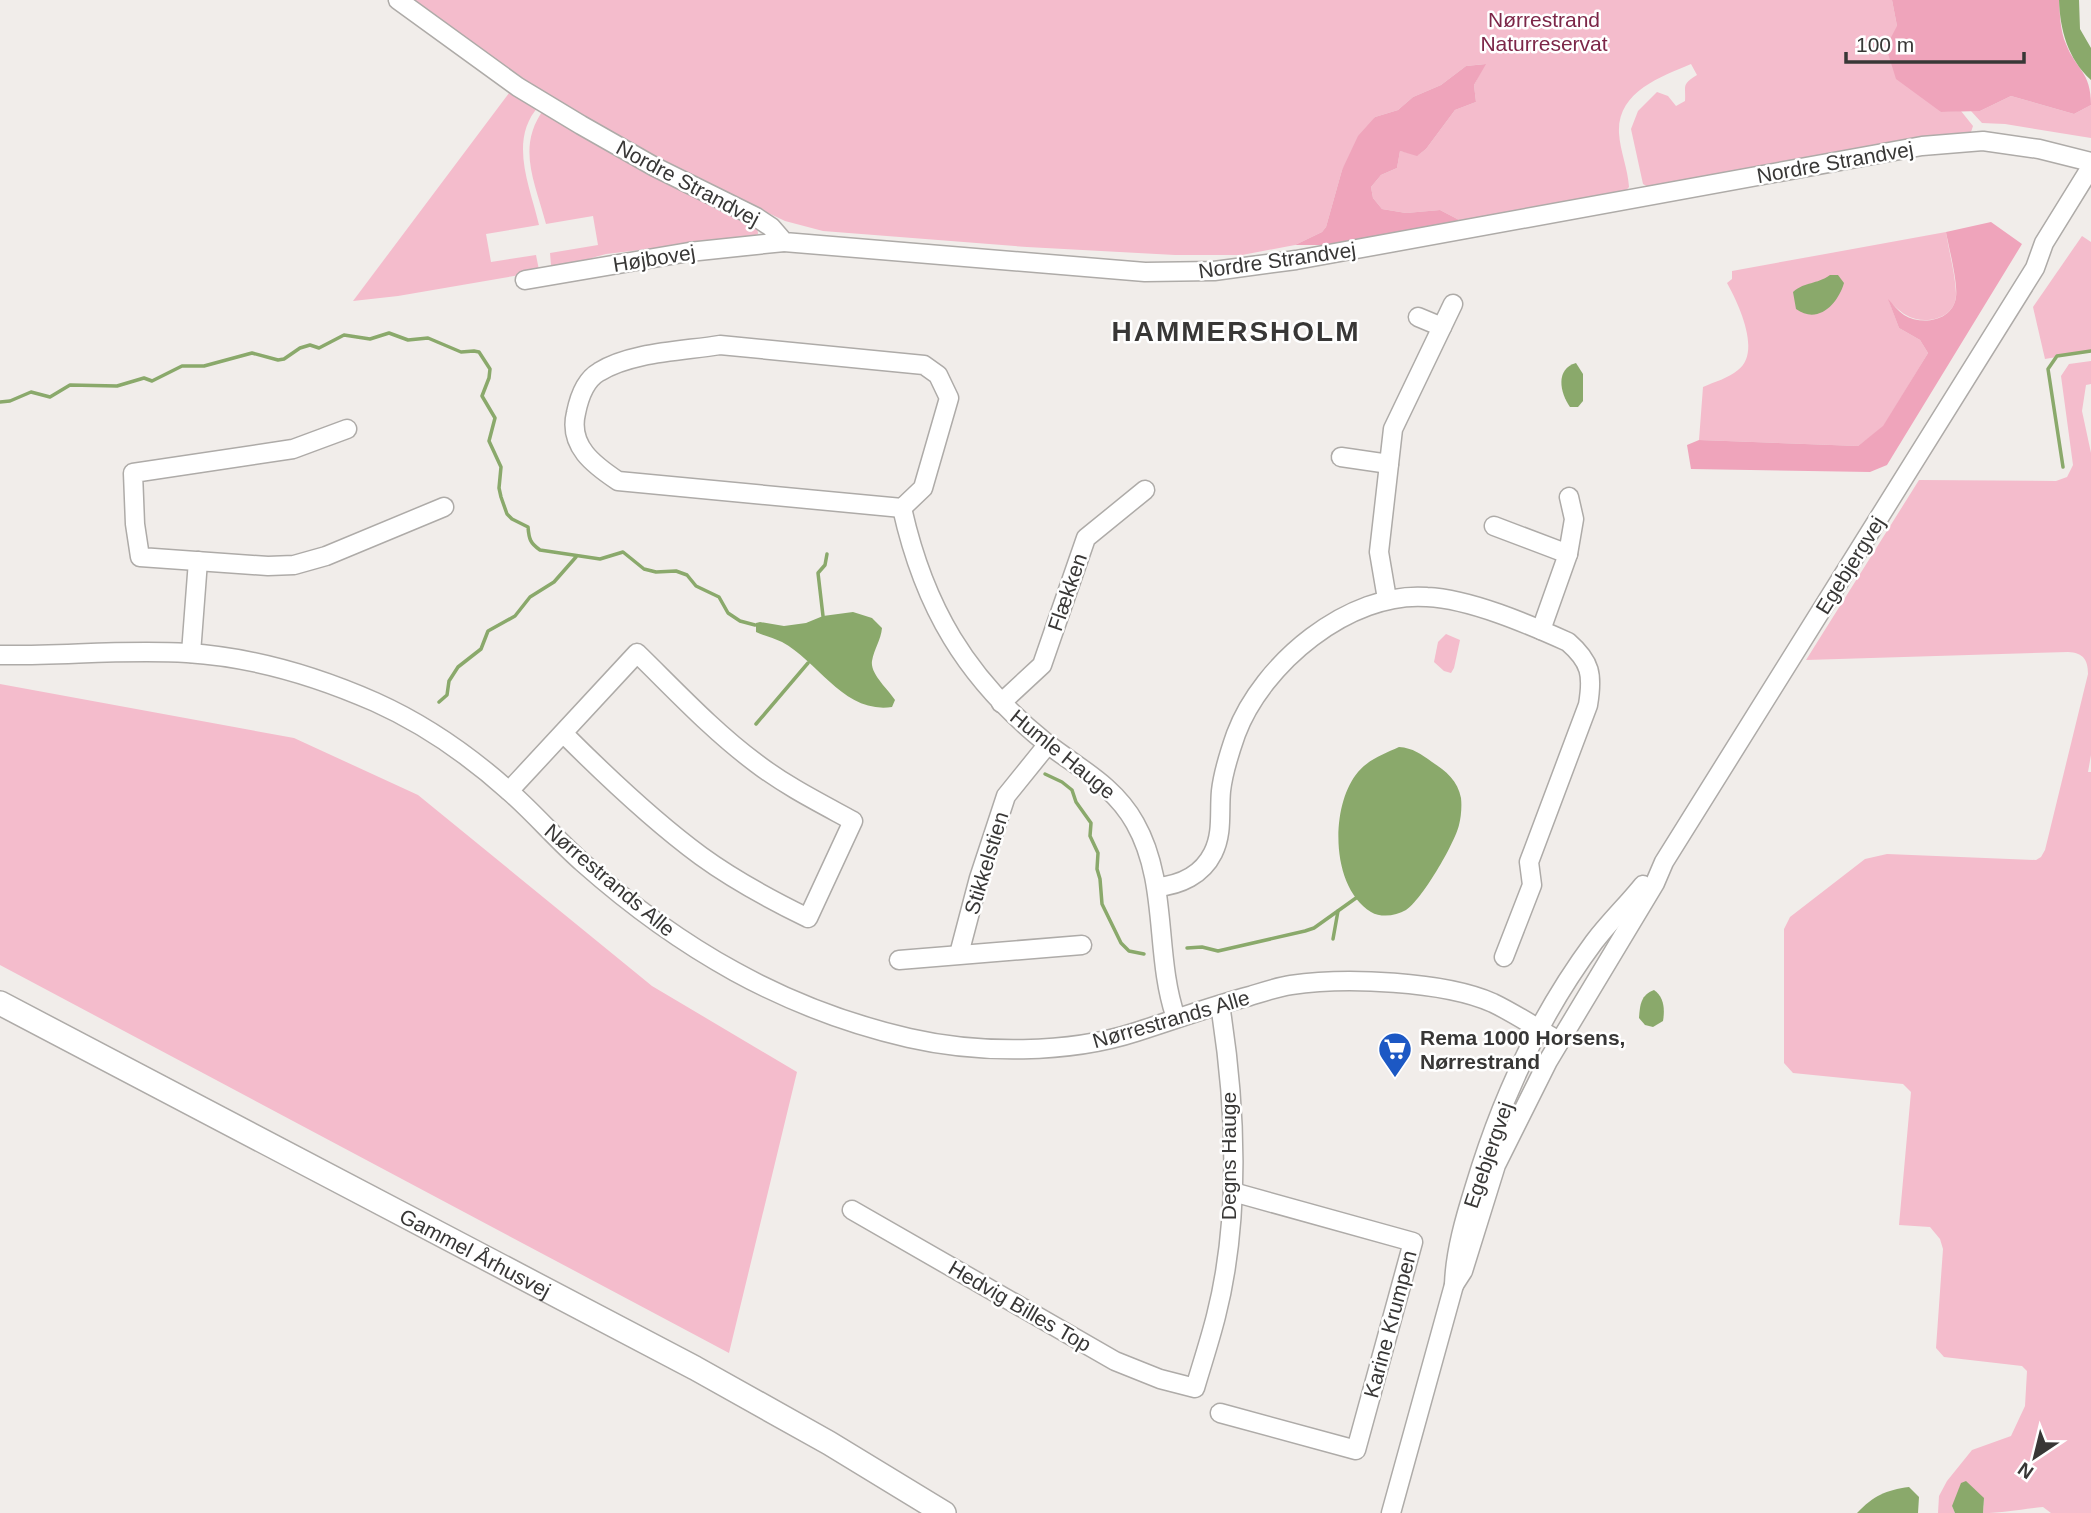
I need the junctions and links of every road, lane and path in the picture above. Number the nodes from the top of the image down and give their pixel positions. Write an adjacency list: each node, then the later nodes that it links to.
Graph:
1 (398, 0): 4 (street, Nordre Strandvej)
2 (2091, 165): 4 (street, Nordre Strandvej); 5 (street, Egebjergvej)
3 (2091, 187): 5 (street, Egebjergvej)
4 (784, 242): 6 (street, Højbovej)
5 (2035, 268): 28 (street, Egebjergvej)
6 (525, 280)
7 (1452, 304): 9 (street)
8 (1418, 317): 9 (street)
9 (1442, 327): 12 (street)
10 (347, 429): 19 (street)
11 (1341, 457): 12 (street)
12 (1389, 464): 20 (street)
13 (1145, 490): 24 (street, Flækken)
14 (1569, 496): 18 (street)
15 (444, 507): 19 (street)
16 (902, 508): 16 (street); 24 (street, Humle Hauge)
17 (1494, 526): 18 (street)
18 (1568, 554): 21 (street)
19 (198, 561): 22 (street)
20 (1387, 599): 21 (street); 29 (street)
21 (1541, 631): 32 (street)
22 (191, 653): 23 (street, Nørrestrands Alle); 27 (street, Nørrestrands Alle)
23 (0, 655)
24 (1001, 703): 26 (street, Humle Hauge)
25 (564, 734): 25 (street); 27 (street)
26 (1048, 744): 29 (street, Humle Hauge); 31 (street, Stikkelstien)
27 (509, 791): 36 (street, Nørrestrands Alle)
28 (1664, 862): 37 (street, Egebjergvej); 38 (street, Egebjergvej)
29 (1157, 887): 36 (street, Humle Hauge)
30 (1082, 945): 31 (street)
31 (959, 954): 33 (street)
32 (1504, 957)
33 (899, 960)
34 (0, 1003): 45 (main road, Gammel Århusvej)
35 (1220, 1005): 36 (street, Nørrestrands Alle); 37 (street, Nørrestrands Alle); 40 (street, Degns Hauge)
36 (1176, 1018)
37 (1539, 1030): 38 (street, Nørrestrands Alle); 39 (street); 42 (street, Egebjergvej)
38 (1559, 1041): 39 (street, Egebjergvej)
39 (1496, 1164): 42 (street, Egebjergvej)
40 (1233, 1192): 43 (street, Degns Hauge); 44 (street, Karine Krumpen)
41 (852, 1210): 43 (street, Hedvig Billes Top)
42 (1454, 1285): 46 (street, Egebjergvej)
43 (1195, 1388)
44 (1220, 1413)
45 (944, 1513)
46 (1391, 1513)

